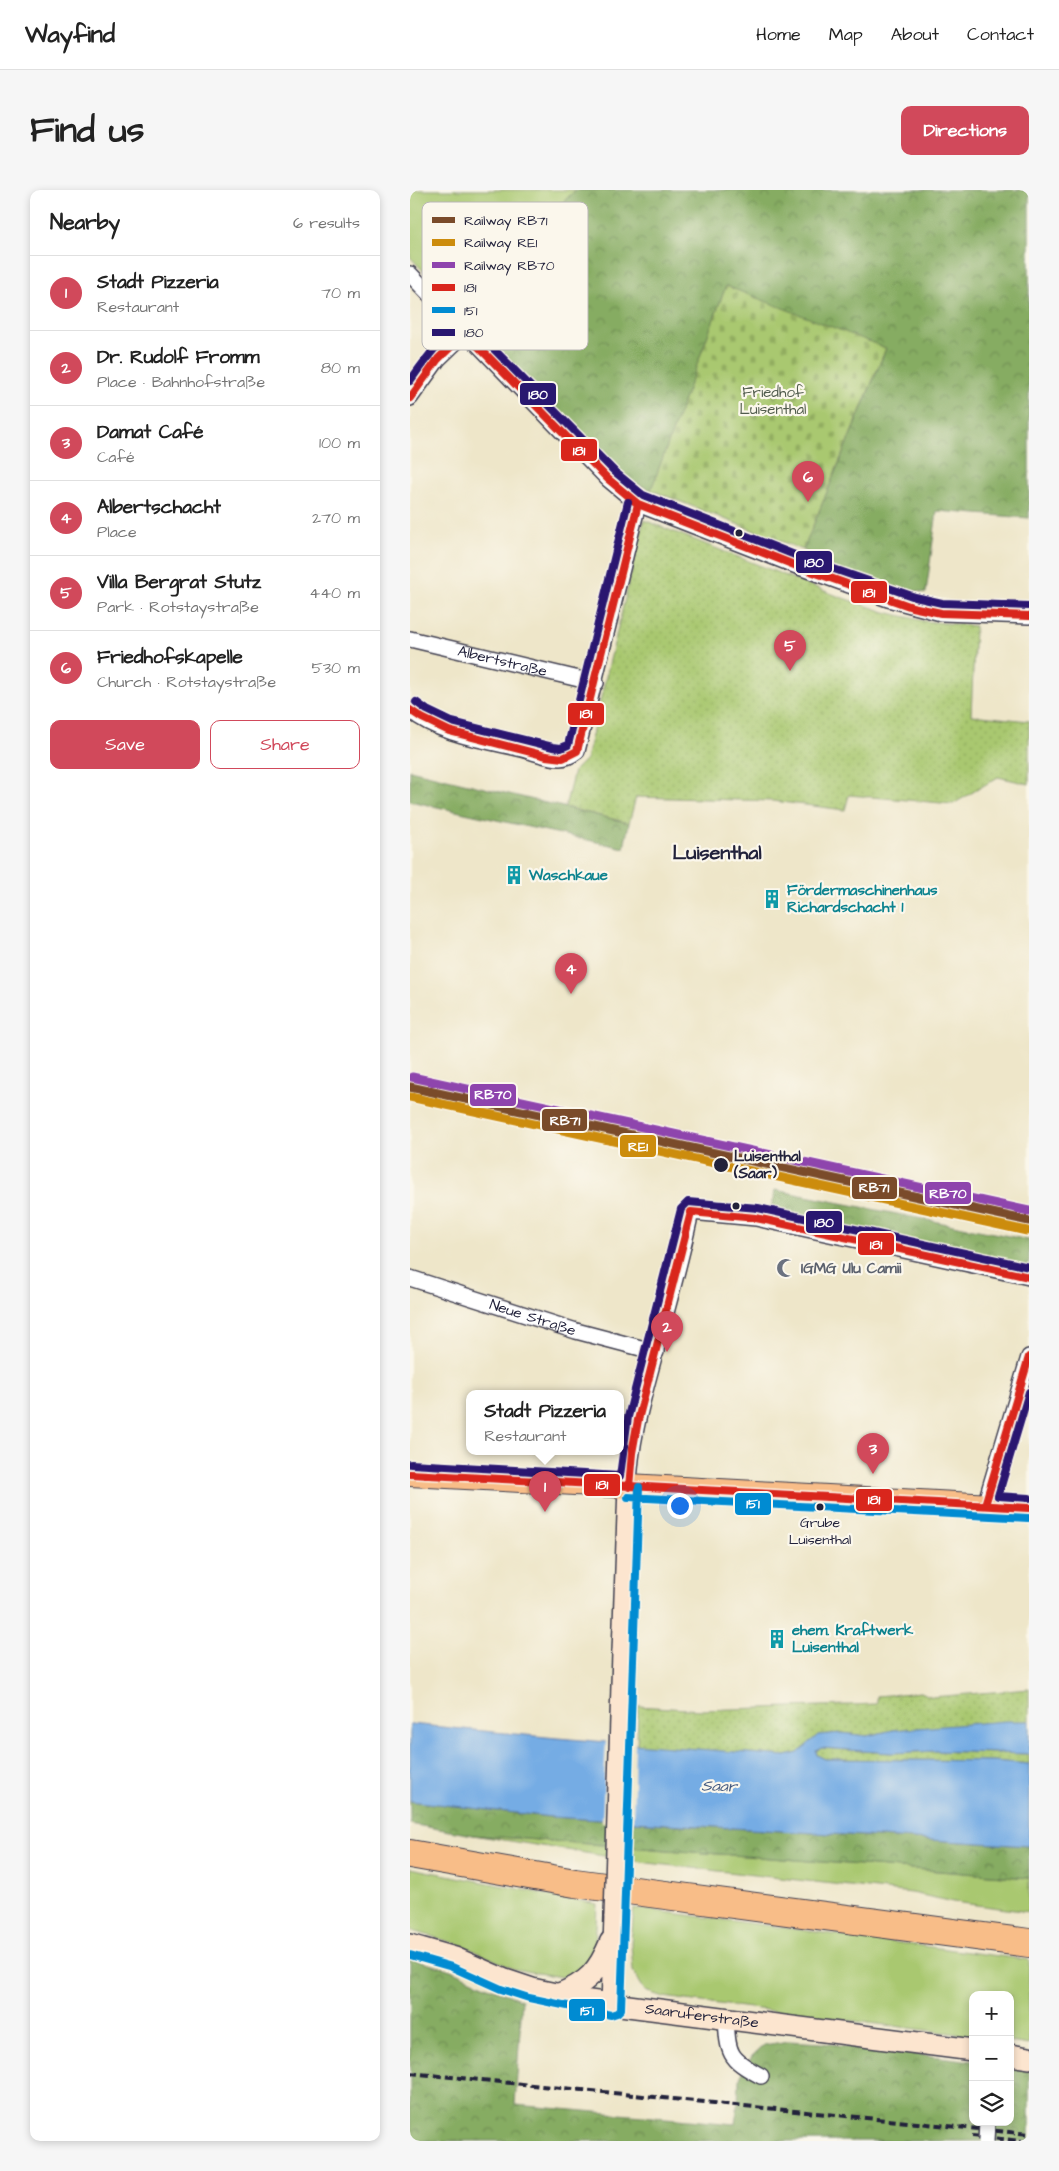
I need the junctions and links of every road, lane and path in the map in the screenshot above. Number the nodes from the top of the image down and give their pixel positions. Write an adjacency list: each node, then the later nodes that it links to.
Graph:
1 (410, 274): 2 (street)
2 (422, 287)
3 (447, 350): 5 (street)
4 (482, 350): 6 (street)
5 (410, 398)
6 (638, 504): 7 (street); 9 (street)
7 (1029, 616)
8 (410, 639): 9 (street, Albertstraße)
9 (596, 683): 10 (street)
10 (410, 710)
11 (1029, 1276): 13 (street)
12 (410, 1278): 13 (street, Neue Straße)
13 (656, 1352): 16 (street)
14 (1029, 1357): 17 (street)
15 (410, 1474): 16 (main road)
16 (629, 1487): 17 (main road); 21 (main road, bridge)
17 (985, 1505): 18 (main road)
18 (1029, 1508)
19 (410, 1836): 22 (highway)
20 (410, 1854): 23 (highway)
21 (615, 1925): 25 (main road); 26 (main road)
22 (1029, 1925)
23 (1029, 1943)
24 (410, 1945): 25 (main road, Saaruferstraße)
25 (557, 1994): 26 (main road, Saaruferstraße)
26 (612, 2005): 27 (main road, Saaruferstraße)
27 (726, 2018): 28 (main road, Saaruferstraße); 31 (street)
28 (969, 2049)
29 (1014, 2056): 30 (main road)
30 (1029, 2058)
31 (761, 2076)
32 (987, 2126): 33 (street, bridge)
33 (986, 2141)

